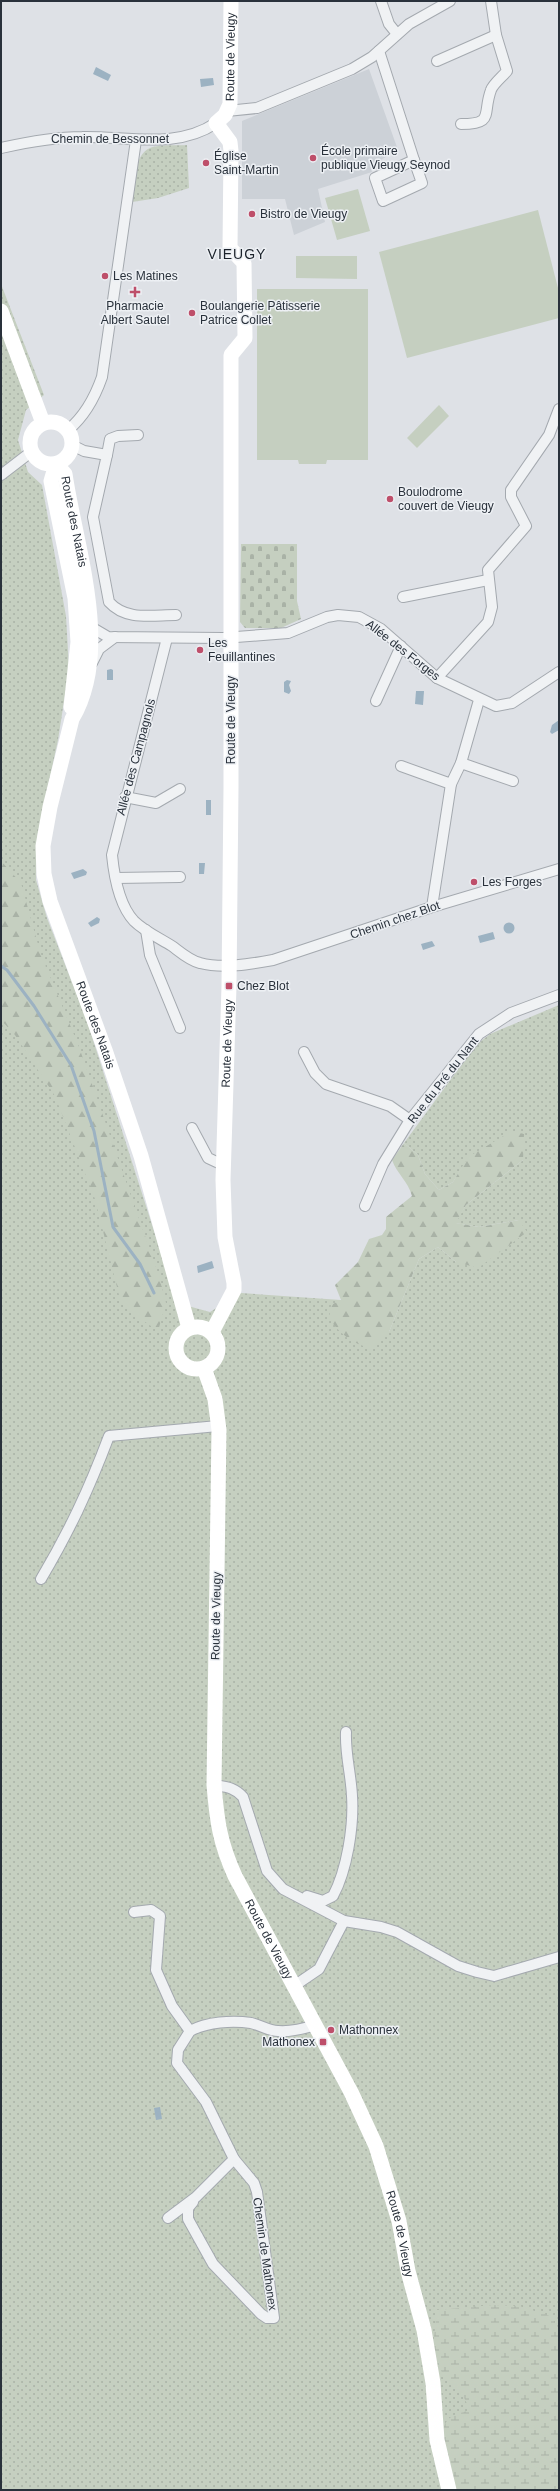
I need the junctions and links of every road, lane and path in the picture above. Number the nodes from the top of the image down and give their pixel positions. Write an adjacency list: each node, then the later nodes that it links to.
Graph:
1 (230, 1): 9 (street, Route de Vieugy)
2 (381, 1): 5 (street)
3 (450, 1): 5 (street)
4 (491, 1): 6 (street)
5 (397, 34): 7 (street)
6 (496, 35): 8 (street); 11 (street)
7 (379, 51): 9 (street); 14 (street)
8 (437, 61)
9 (227, 111): 10 (street, Route de Vieugy)
10 (216, 123): 12 (street, Chemin de Bessonnet); 31 (street, Route de Vieugy)
11 (461, 124)
12 (136, 140): 13 (street, Chemin de Bessonnet); 18 (street)
13 (1, 148)
14 (414, 160): 14 (street)
15 (1, 311): 17 (street)
16 (559, 409): 25 (street)
17 (43, 423): 18 (street); 21 (street)
18 (68, 430): 20 (street)
19 (138, 435): 22 (street)
20 (72, 445): 22 (street); 23 (street)
21 (31, 452): 23 (street); 24 (street)
22 (107, 455): 28 (street)
23 (56, 464): 27 (street, Route des Natais); 29 (street, Route des Natais)
24 (1, 475)
25 (488, 580): 26 (street); 36 (street)
26 (403, 597)
27 (75, 598): 29 (street); 39 (street, Route des Natais)
28 (176, 614)
29 (91, 627): 30 (street, Allée des Forges); 35 (street, Route des Natais)
30 (115, 637): 32 (street, Allée des Forges); 35 (street)
31 (232, 637): 32 (street, Allée des Forges); 33 (street, Allée des Forges); 51 (street, Route de Vieugy)
32 (167, 638): 45 (street, Allée des Campagnols)
33 (401, 646): 36 (street, Allée des Forges); 38 (street)
34 (559, 672): 37 (street, Allée des Forges)
35 (88, 676): 39 (street, Route des Natais)
36 (437, 678): 37 (street, Allée des Forges)
37 (479, 700): 40 (street)
38 (376, 701)
39 (72, 719): 59 (street, Route des Natais)
40 (461, 763): 42 (street); 43 (street)
41 (401, 766): 43 (street)
42 (513, 781)
43 (451, 784): 49 (street)
44 (180, 789): 45 (street)
45 (125, 796): 47 (street, Allée des Campagnols)
46 (559, 869): 49 (street, Chemin chez Blot)
47 (116, 878): 48 (street); 50 (street, Allée des Campagnols)
48 (180, 878)
49 (432, 907): 51 (street, Chemin chez Blot)
50 (146, 930): 51 (street, Allée des Campagnols); 53 (street)
51 (229, 964): 57 (street, Route de Vieugy)
52 (559, 995): 55 (street, Rue du Pré du Nant)
53 (180, 1028)
54 (304, 1052): 55 (street)
55 (410, 1120): 58 (street, Rue du Pré du Nant)
56 (192, 1128): 57 (street)
57 (223, 1165): 60 (street, Route de Vieugy)
58 (365, 1206)
59 (189, 1328): 60 (street); 61 (street)
60 (212, 1332): 61 (street)
61 (204, 1368): 62 (street, Route de Vieugy)
62 (218, 1426): 63 (street); 65 (street, Route de Vieugy)
63 (41, 1579)
64 (346, 1732): 66 (street)
65 (214, 1786): 66 (street); 70 (street, Route de Vieugy)
66 (274, 1881): 68 (street)
67 (134, 1912): 72 (street)
68 (344, 1921): 69 (street); 70 (street)
69 (559, 1957)
70 (294, 1986): 71 (street, Route de Vieugy)
71 (315, 2026): 72 (street); 76 (street, Route de Vieugy)
72 (190, 2031): 73 (street, Chemin de Mathonex)
73 (234, 2159): 74 (street, Chemin de Mathonex); 74 (street, Chemin de Mathonex)
74 (196, 2197): 75 (street, Chemin de Mathonex)
75 (168, 2218)
76 (449, 2490)

